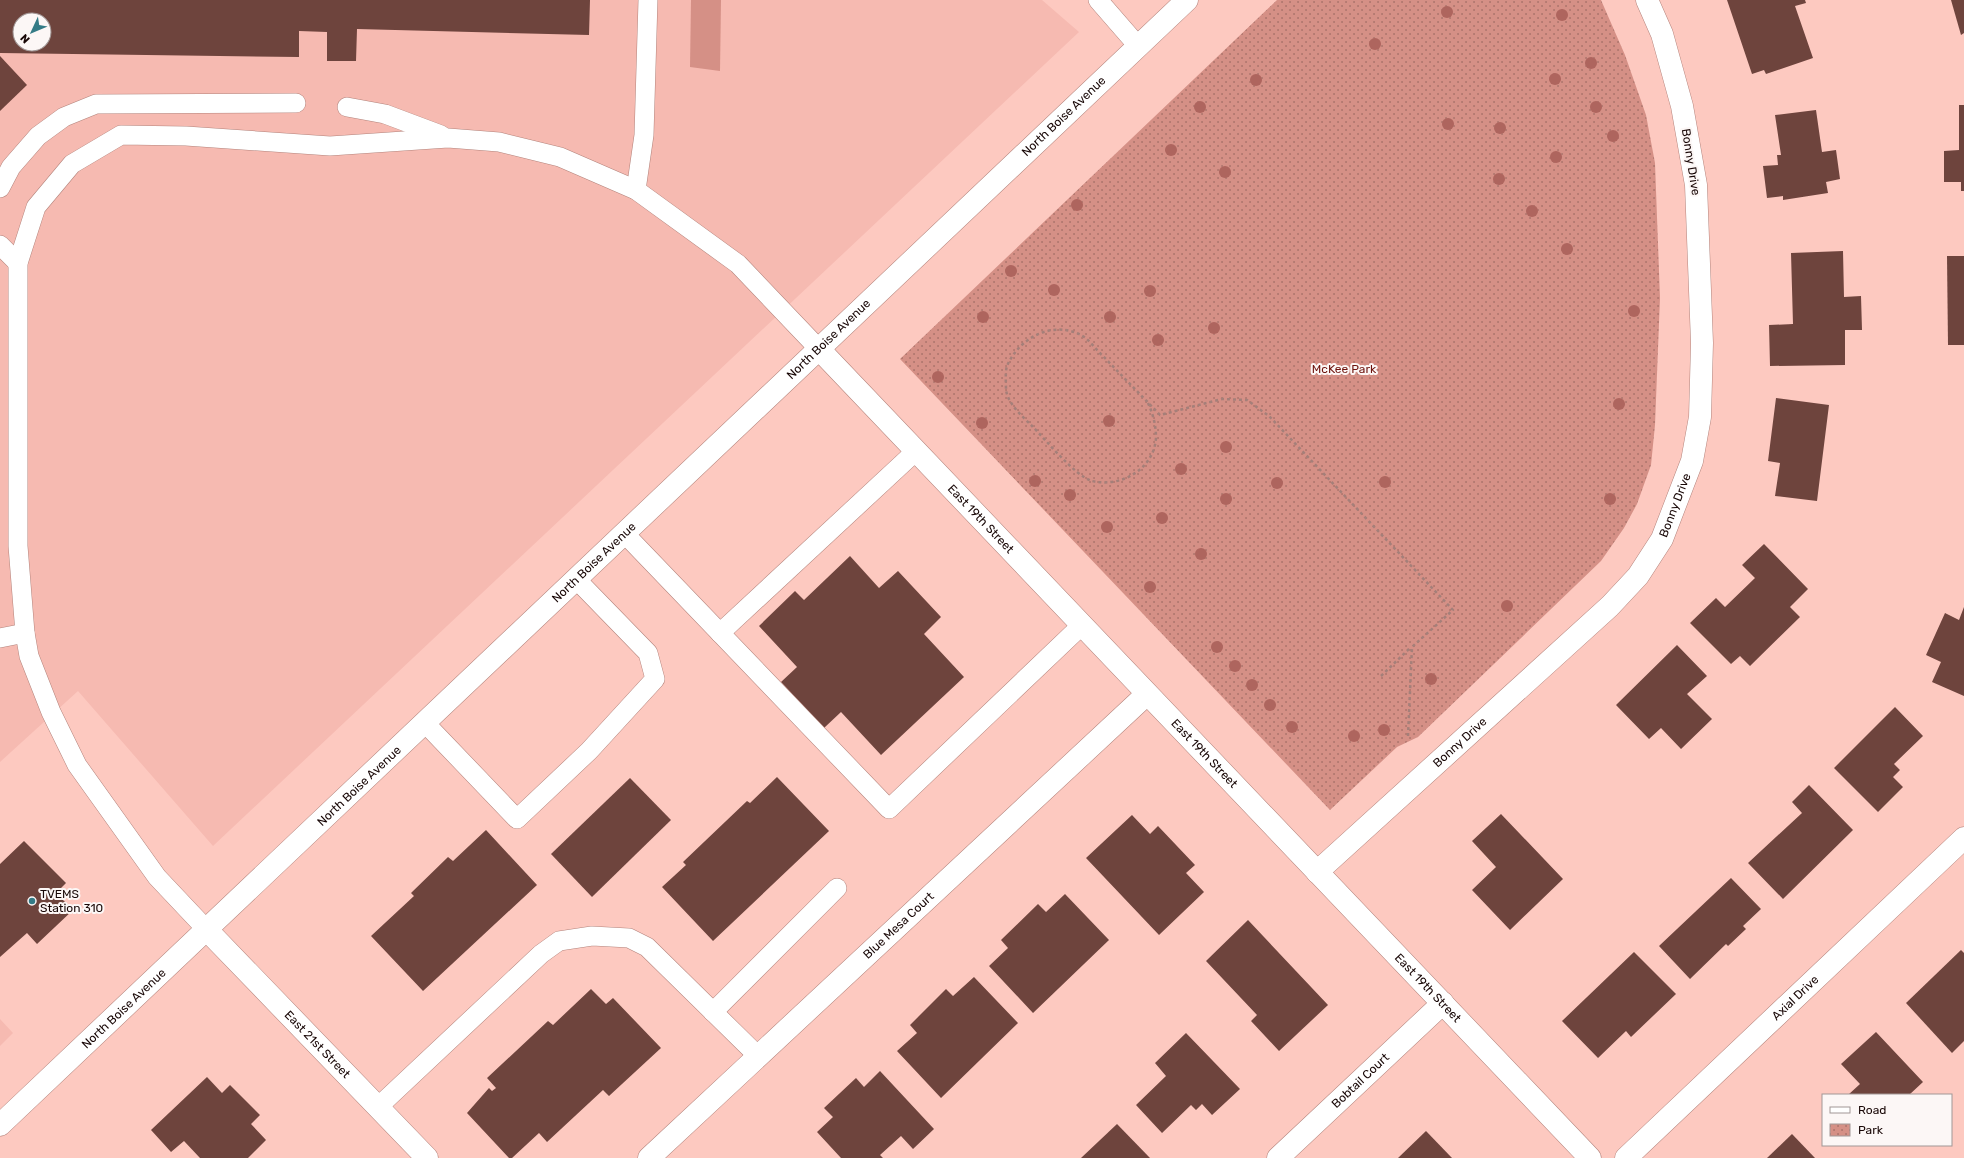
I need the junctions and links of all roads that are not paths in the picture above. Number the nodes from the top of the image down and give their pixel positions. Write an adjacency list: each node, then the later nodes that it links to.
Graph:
1 (648, 0): 10 (lane)
2 (1098, 0): 5 (lane)
3 (1187, 0): 5 (street, North Boise Avenue)
4 (1647, 0): 24 (street, Bonny Drive)
5 (1138, 46): 13 (street, North Boise Avenue)
6 (296, 103): 9 (lane)
7 (347, 107): 8 (lane)
8 (448, 138): 10 (lane); 12 (lane)
9 (0, 188)
10 (636, 190): 13 (lane)
11 (0, 245): 12 (lane)
12 (18, 263): 19 (lane)
13 (818, 348): 14 (street, East 19th Street); 15 (street, North Boise Avenue)
14 (916, 451): 17 (street, East 19th Street); 18 (lane)
15 (624, 533): 16 (street, North Boise Avenue); 18 (lane)
16 (576, 579): 22 (street, North Boise Avenue); 22 (lane)
17 (1082, 625): 18 (lane); 21 (street, East 19th Street)
18 (720, 633)
19 (25, 634): 20 (lane); 26 (lane)
20 (0, 638)
21 (1147, 694): 24 (street, East 19th Street); 29 (street, Blue Mesa Court)
22 (425, 723): 26 (street, North Boise Avenue)
23 (1964, 838): 36 (street, Axial Drive)
24 (1317, 872): 27 (street, East 19th Street)
25 (837, 888): 28 (lane)
26 (207, 930): 30 (street, East 21st Street); 31 (street, North Boise Avenue)
27 (1443, 1003): 34 (street, Bobtail Court); 35 (street, East 19th Street)
28 (713, 1012): 29 (lane); 30 (lane)
29 (758, 1056): 33 (street, Blue Mesa Court)
30 (378, 1107): 32 (street, East 21st Street)
31 (0, 1125)
32 (427, 1158)
33 (649, 1158)
34 (1278, 1158)
35 (1590, 1158)
36 (1626, 1158)

